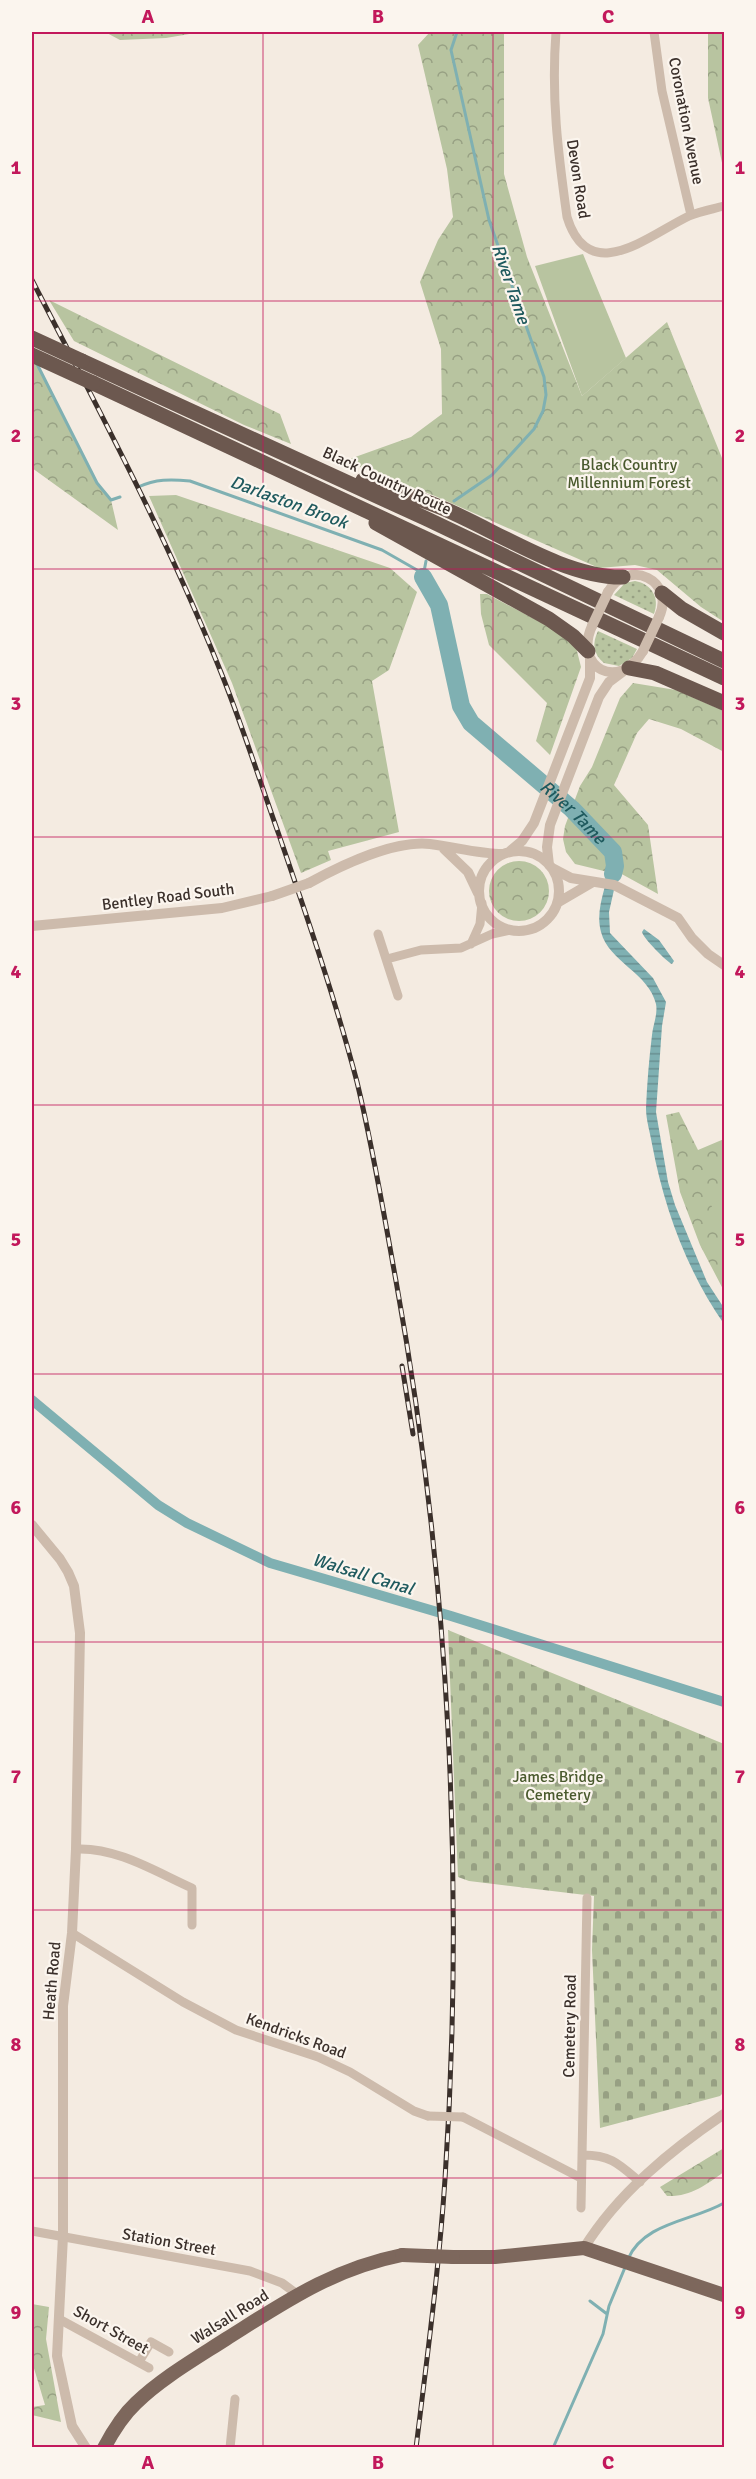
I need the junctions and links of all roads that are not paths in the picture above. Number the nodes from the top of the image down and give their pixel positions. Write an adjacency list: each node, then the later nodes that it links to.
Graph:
1 (556, 32): 4 (street, Devon Road)
2 (654, 32): 4 (street, Coronation Avenue)
3 (724, 206): 4 (street, Devon Road)
4 (691, 215)
5 (32, 338): 7 (highway, Black Country Route, bridge)
6 (32, 355): 8 (highway, Black Country Route, bridge)
7 (272, 448): 9 (highway); 13 (highway, Black Country Route)
8 (306, 481): 12 (highway); 15 (highway, Black Country Route)
9 (623, 577): 10 (street); 12 (street, bridge)
10 (662, 593): 11 (highway); 14 (street, bridge)
11 (724, 633)
12 (589, 655): 14 (street); 18 (street)
13 (724, 661)
14 (627, 669): 16 (highway); 19 (street)
15 (724, 678)
16 (724, 703)
17 (441, 846): 18 (street, Bentley Road South); 21 (street); 23 (street, Bentley Road South, bridge)
18 (506, 853): 19 (street); 21 (street)
19 (551, 866): 20 (street); 22 (street)
20 (595, 882): 22 (street); 28 (street)
21 (481, 902): 24 (street); 26 (street)
22 (557, 903): 24 (street)
23 (32, 926)
24 (511, 930): 26 (street)
25 (378, 934): 27 (street)
26 (471, 944): 27 (street)
27 (387, 959): 29 (street)
28 (724, 965)
29 (398, 996)
30 (32, 1525): 31 (street, Heath Road)
31 (76, 1849): 33 (street); 34 (street, Heath Road)
32 (587, 1898): 36 (street, Cemetery Road)
33 (192, 1925)
34 (72, 1933): 37 (street, Kendricks Road, bridge); 41 (street, Heath Road)
35 (724, 2114): 38 (street)
36 (583, 2155): 37 (street, Cemetery Road); 38 (street)
37 (581, 2178): 39 (street, Cemetery Road)
38 (640, 2182): 42 (street)
39 (581, 2208)
40 (32, 2231): 41 (street, Station Street)
41 (63, 2236): 43 (street, Station Street); 45 (street, Heath Road)
42 (584, 2248): 43 (main road, Walsall Road, bridge); 44 (main road)
43 (297, 2294): 51 (main road, Walsall Road)
44 (724, 2295)
45 (59, 2319): 47 (street, Short Street); 50 (street, Heath Road)
46 (169, 2352): 47 (street)
47 (139, 2362): 48 (street, Short Street)
48 (149, 2368)
49 (235, 2399): 52 (street)
50 (86, 2448)
51 (104, 2448)
52 (230, 2448)

